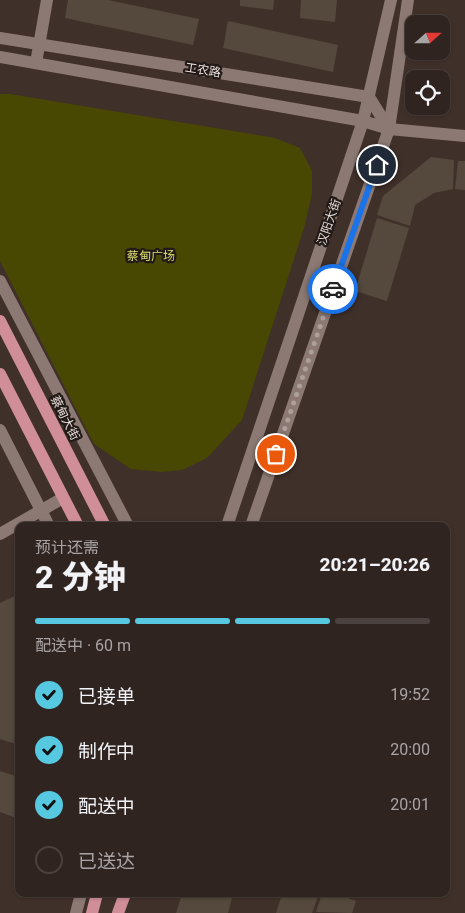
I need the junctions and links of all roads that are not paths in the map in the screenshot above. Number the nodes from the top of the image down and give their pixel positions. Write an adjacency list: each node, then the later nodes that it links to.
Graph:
1 (47, 0): 5 (street)
2 (391, 0): 8 (street, 汉阳大街)
3 (408, 0): 10 (street)
4 (0, 38): 5 (street, 工农路)
5 (40, 43): 7 (street); 8 (street, 工农路)
6 (0, 57): 7 (street, 工农路)
7 (36, 63): 9 (street, 工农路)
8 (369, 97): 9 (street, 汉阳大街); 10 (street)
9 (363, 120): 10 (street, 工农路); 23 (street, 汉阳大街)
10 (389, 129): 11 (street, 工农路); 24 (street)
11 (465, 136)
12 (0, 281): 22 (street)
13 (0, 322): 21 (main road, 蔡甸大街)
14 (0, 374): 16 (main road)
15 (0, 430): 17 (street)
16 (64, 498): 17 (street); 20 (main road)
17 (41, 510): 18 (street); 19 (street)
18 (20, 522)
19 (47, 522)
20 (76, 522)
21 (103, 522)
22 (126, 522)
23 (228, 522)
24 (252, 522)
25 (15, 525): 26 (street)
26 (0, 534)
27 (81, 897): 30 (street)
28 (96, 897): 31 (main road)
29 (124, 897): 32 (main road)
30 (76, 913)
31 (92, 913)
32 (118, 913)

